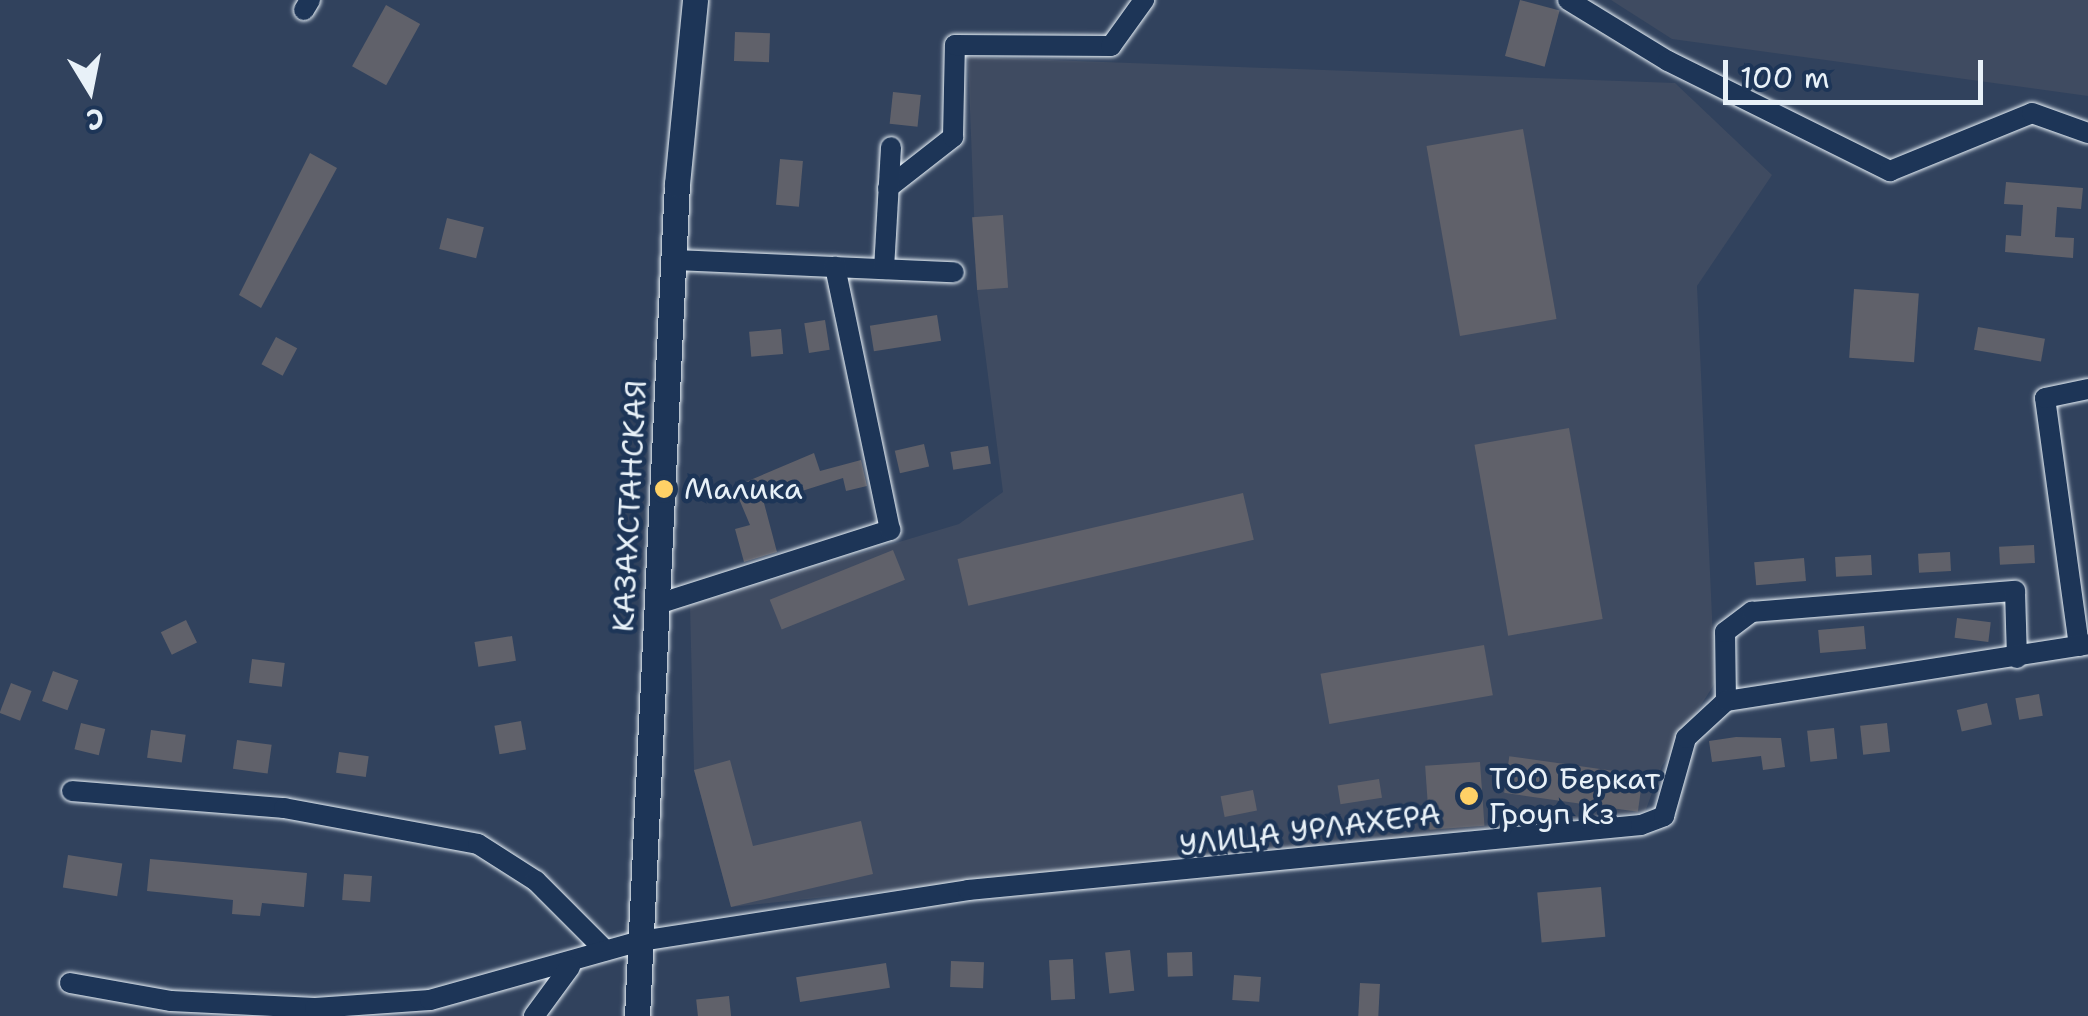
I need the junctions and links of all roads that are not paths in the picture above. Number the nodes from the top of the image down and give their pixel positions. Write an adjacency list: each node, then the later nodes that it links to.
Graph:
1 (695, 0): 7 (main road, КАЗАХСТАНСКАЯ)
2 (1144, 0): 6 (street)
3 (1568, 0): 4 (street)
4 (2088, 133)
5 (890, 147): 6 (street)
6 (888, 188): 9 (street)
7 (674, 260): 8 (street); 12 (main road, КАЗАХСТАНСКАЯ)
8 (835, 267): 9 (street); 12 (street)
9 (884, 269): 10 (street)
10 (954, 272)
11 (2088, 389): 13 (street)
12 (658, 604): 17 (main road, КАЗАХСТАНСКАЯ)
13 (2084, 645): 14 (street)
14 (2017, 658): 15 (street); 15 (street)
15 (1726, 702): 17 (street, УЛИЦА УРЛАХЕРА)
16 (72, 790): 18 (street)
17 (640, 940): 18 (street); 23 (main road, КАЗАХСТАНСКАЯ)
18 (605, 950): 19 (street)
19 (570, 968): 21 (street); 22 (street)
20 (70, 983): 21 (street)
21 (173, 1008)
22 (534, 1016)
23 (637, 1016)

